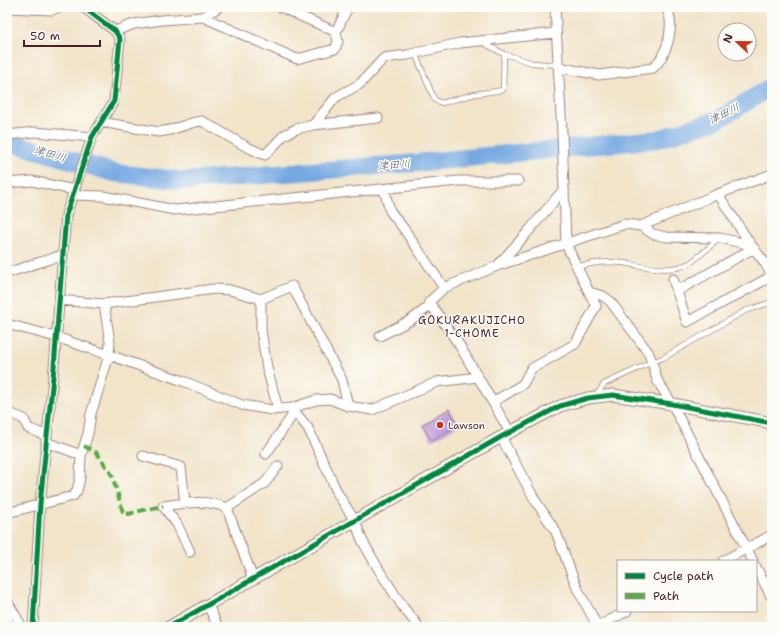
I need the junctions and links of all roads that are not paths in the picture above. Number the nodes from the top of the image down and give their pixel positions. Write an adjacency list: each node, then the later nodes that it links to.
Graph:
1 (59, 7): 8 (street)
2 (83, 7): 10 (street)
3 (219, 7): 9 (street)
4 (280, 7): 11 (street)
5 (348, 7): 11 (street)
6 (555, 7): 12 (street)
7 (666, 7): 16 (street)
8 (7, 8)
9 (203, 17): 10 (street); 11 (street)
10 (115, 31): 18 (street)
11 (336, 32)
12 (556, 33): 13 (street); 16 (street)
13 (480, 41): 14 (street); 15 (lane)
14 (416, 53): 15 (lane); 19 (street)
15 (504, 54): 16 (lane)
16 (558, 66): 27 (street)
17 (378, 118): 19 (street)
18 (101, 122): 19 (street); 21 (street)
19 (313, 125)
20 (7, 135): 21 (street)
21 (92, 137): 25 (street)
22 (772, 174): 28 (street)
23 (518, 181): 26 (street)
24 (7, 183): 25 (street)
25 (74, 189): 26 (street); 33 (street)
26 (384, 189): 39 (street)
27 (564, 189): 31 (street); 34 (street)
28 (718, 194): 29 (street); 32 (street)
29 (641, 226): 30 (street); 31 (street)
30 (720, 238): 32 (street); 35 (lane)
31 (566, 244): 34 (street); 35 (street)
32 (752, 247): 37 (street); 40 (street)
33 (62, 255): 36 (street); 42 (street)
34 (497, 266): 39 (street)
35 (577, 267): 41 (street)
36 (7, 273)
37 (772, 276): 40 (street)
38 (673, 279): 40 (street)
39 (444, 288): 46 (street)
40 (677, 291)
41 (589, 292): 51 (street); 54 (street)
42 (59, 300): 45 (street); 49 (street)
43 (261, 300): 45 (street); 56 (street); 58 (street)
44 (772, 302): 51 (lane)
45 (104, 304): 50 (street)
46 (431, 305): 48 (street); 52 (street)
47 (7, 324): 49 (street)
48 (380, 336)
49 (56, 337): 50 (street); 62 (street)
50 (109, 355): 58 (street); 64 (street)
51 (652, 362): 53 (lane); 55 (street)
52 (478, 377): 54 (street); 56 (street)
53 (596, 397): 55 (street); 61 (street)
54 (493, 402): 61 (street)
55 (672, 404): 60 (street); 73 (street)
56 (348, 406): 57 (street)
57 (292, 408): 58 (street); 63 (street); 71 (street)
58 (278, 410)
59 (7, 412): 62 (street)
60 (772, 423)
61 (506, 434): 71 (street); 88 (street)
62 (47, 439): 64 (street); 68 (street)
63 (266, 454)
64 (81, 455): 68 (street)
65 (143, 456): 67 (street)
66 (278, 466): 69 (street)
67 (185, 503): 69 (street); 74 (street)
68 (40, 504): 70 (street); 84 (street)
69 (228, 508): 78 (street)
70 (7, 513)
71 (355, 520): 78 (street); 87 (street)
72 (772, 535): 73 (street)
73 (746, 549): 75 (street); 76 (street)
74 (190, 552)
75 (725, 560)
76 (752, 560)
77 (757, 569): 79 (street)
78 (253, 579): 81 (street)
79 (772, 598)
80 (7, 601): 83 (street)
81 (208, 604): 85 (street); 86 (street)
82 (625, 612): 88 (street)
83 (22, 627)
84 (33, 627)
85 (169, 627)
86 (218, 627)
87 (419, 627)
88 (598, 627)

